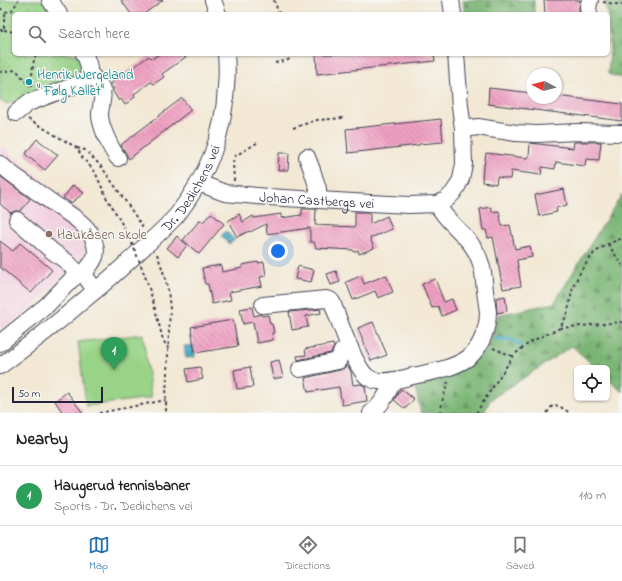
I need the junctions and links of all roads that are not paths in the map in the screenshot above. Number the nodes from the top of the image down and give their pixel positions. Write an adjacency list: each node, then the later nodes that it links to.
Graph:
1 (50, 0): 4 (street)
2 (213, 0): 5 (street)
3 (452, 0): 6 (street)
4 (58, 12)
5 (217, 12)
6 (453, 12)
7 (85, 56): 10 (street)
8 (226, 56): 17 (street, Dr. Dedichens vei)
9 (456, 56): 12 (street)
10 (89, 73): 11 (street); 15 (street)
11 (16, 114)
12 (462, 129): 13 (street); 19 (street)
13 (622, 133)
14 (308, 157): 18 (street)
15 (118, 158)
16 (0, 164): 21 (street)
17 (199, 183): 18 (street, Johan Castbergs vei); 25 (street, Dr. Dedichens vei)
18 (318, 200): 19 (street, Johan Castbergs vei)
19 (437, 204): 27 (street)
20 (17, 220): 21 (street)
21 (85, 277): 23 (street)
22 (263, 305): 24 (street)
23 (0, 342)
24 (350, 347): 26 (street); 27 (street)
25 (0, 366)
26 (300, 369)
27 (394, 380): 28 (street)
28 (372, 413)

